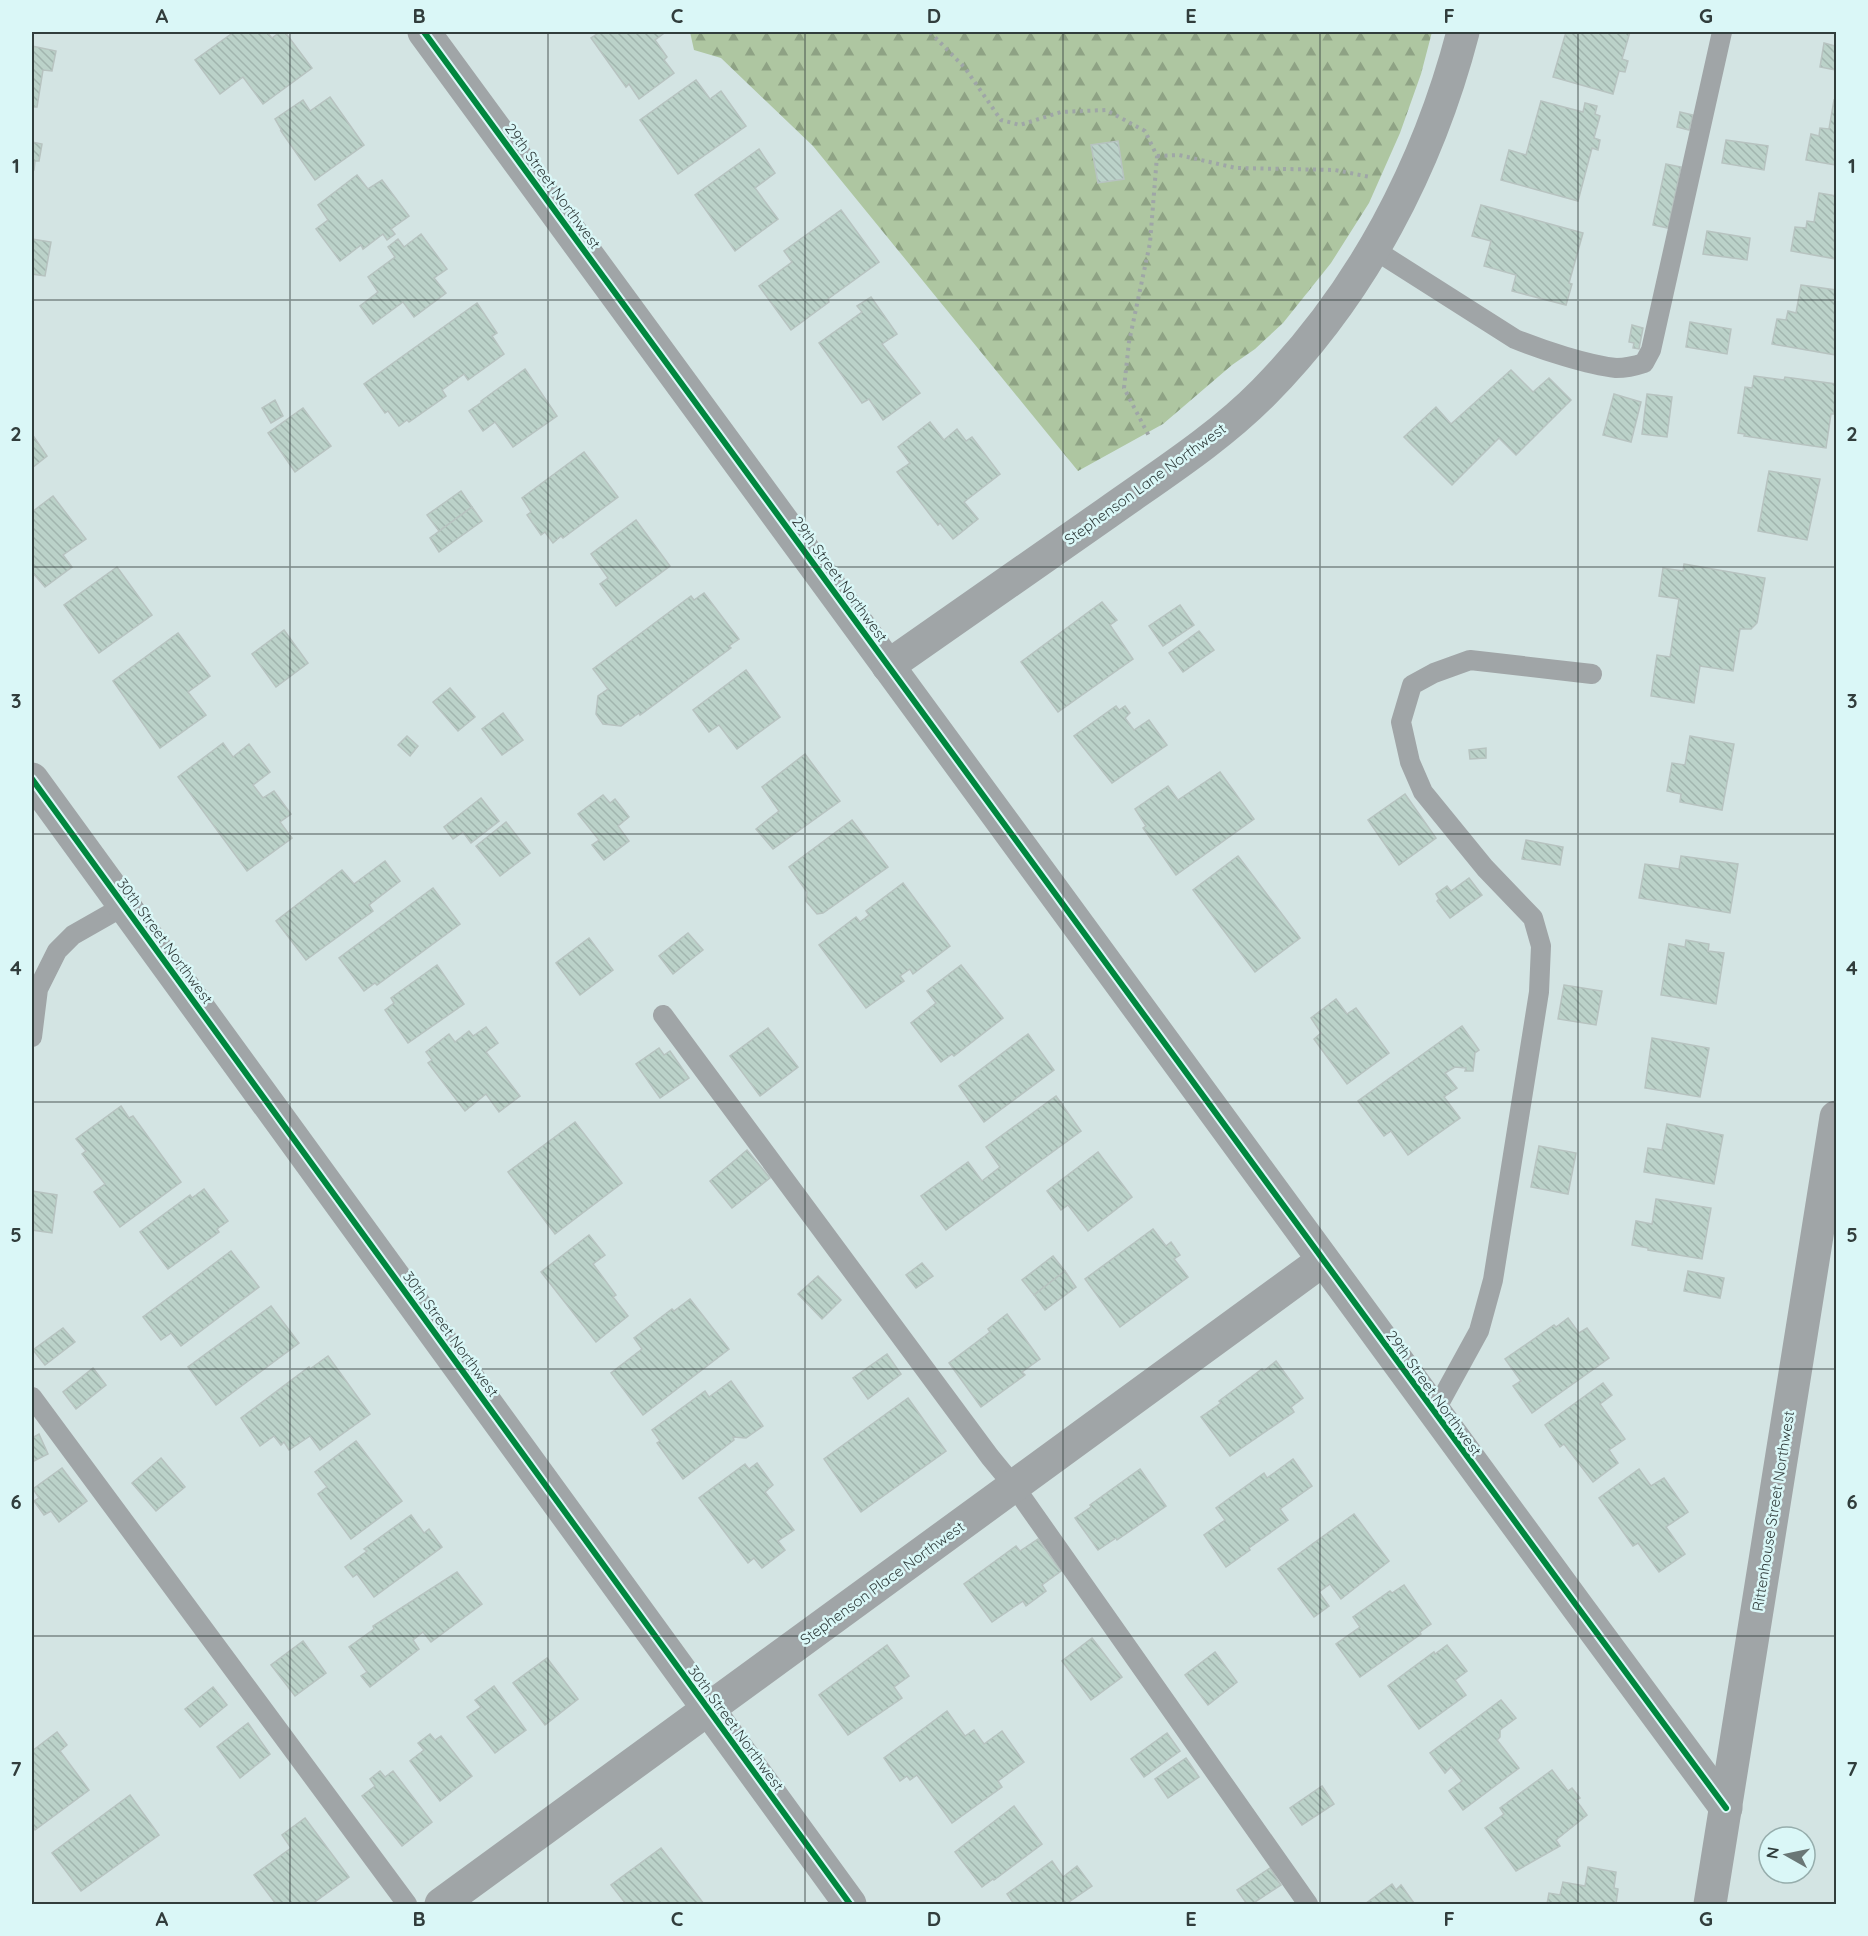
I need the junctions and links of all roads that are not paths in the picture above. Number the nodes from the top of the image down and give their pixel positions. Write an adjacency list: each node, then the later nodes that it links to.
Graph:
1 (424, 32): 5 (street, 29th Street Northwest)
2 (1463, 32): 4 (street, Stephenson Lane Northwest)
3 (1722, 32): 4 (lane)
4 (1375, 250): 5 (street, Stephenson Lane Northwest)
5 (888, 666): 12 (street, 29th Street Northwest)
6 (1592, 674): 14 (lane)
7 (32, 779): 8 (street, 30th Street Northwest)
8 (124, 906): 10 (lane); 16 (street, 30th Street Northwest)
9 (663, 1015): 15 (lane)
10 (32, 1037)
11 (1836, 1117): 17 (street, Rittenhouse Street Northwest)
12 (1322, 1261): 14 (street, 29th Street Northwest); 15 (street, Stephenson Place Northwest)
13 (32, 1397): 18 (lane)
14 (1434, 1413): 17 (street, 29th Street Northwest)
15 (1014, 1486): 16 (street, Stephenson Place Northwest); 21 (lane)
16 (708, 1710): 19 (street, Stephenson Place Northwest); 20 (street, 30th Street Northwest)
17 (1726, 1808): 22 (street, Rittenhouse Street Northwest)
18 (407, 1905)
19 (441, 1905)
20 (850, 1905)
21 (1308, 1905)
22 (1710, 1905)

